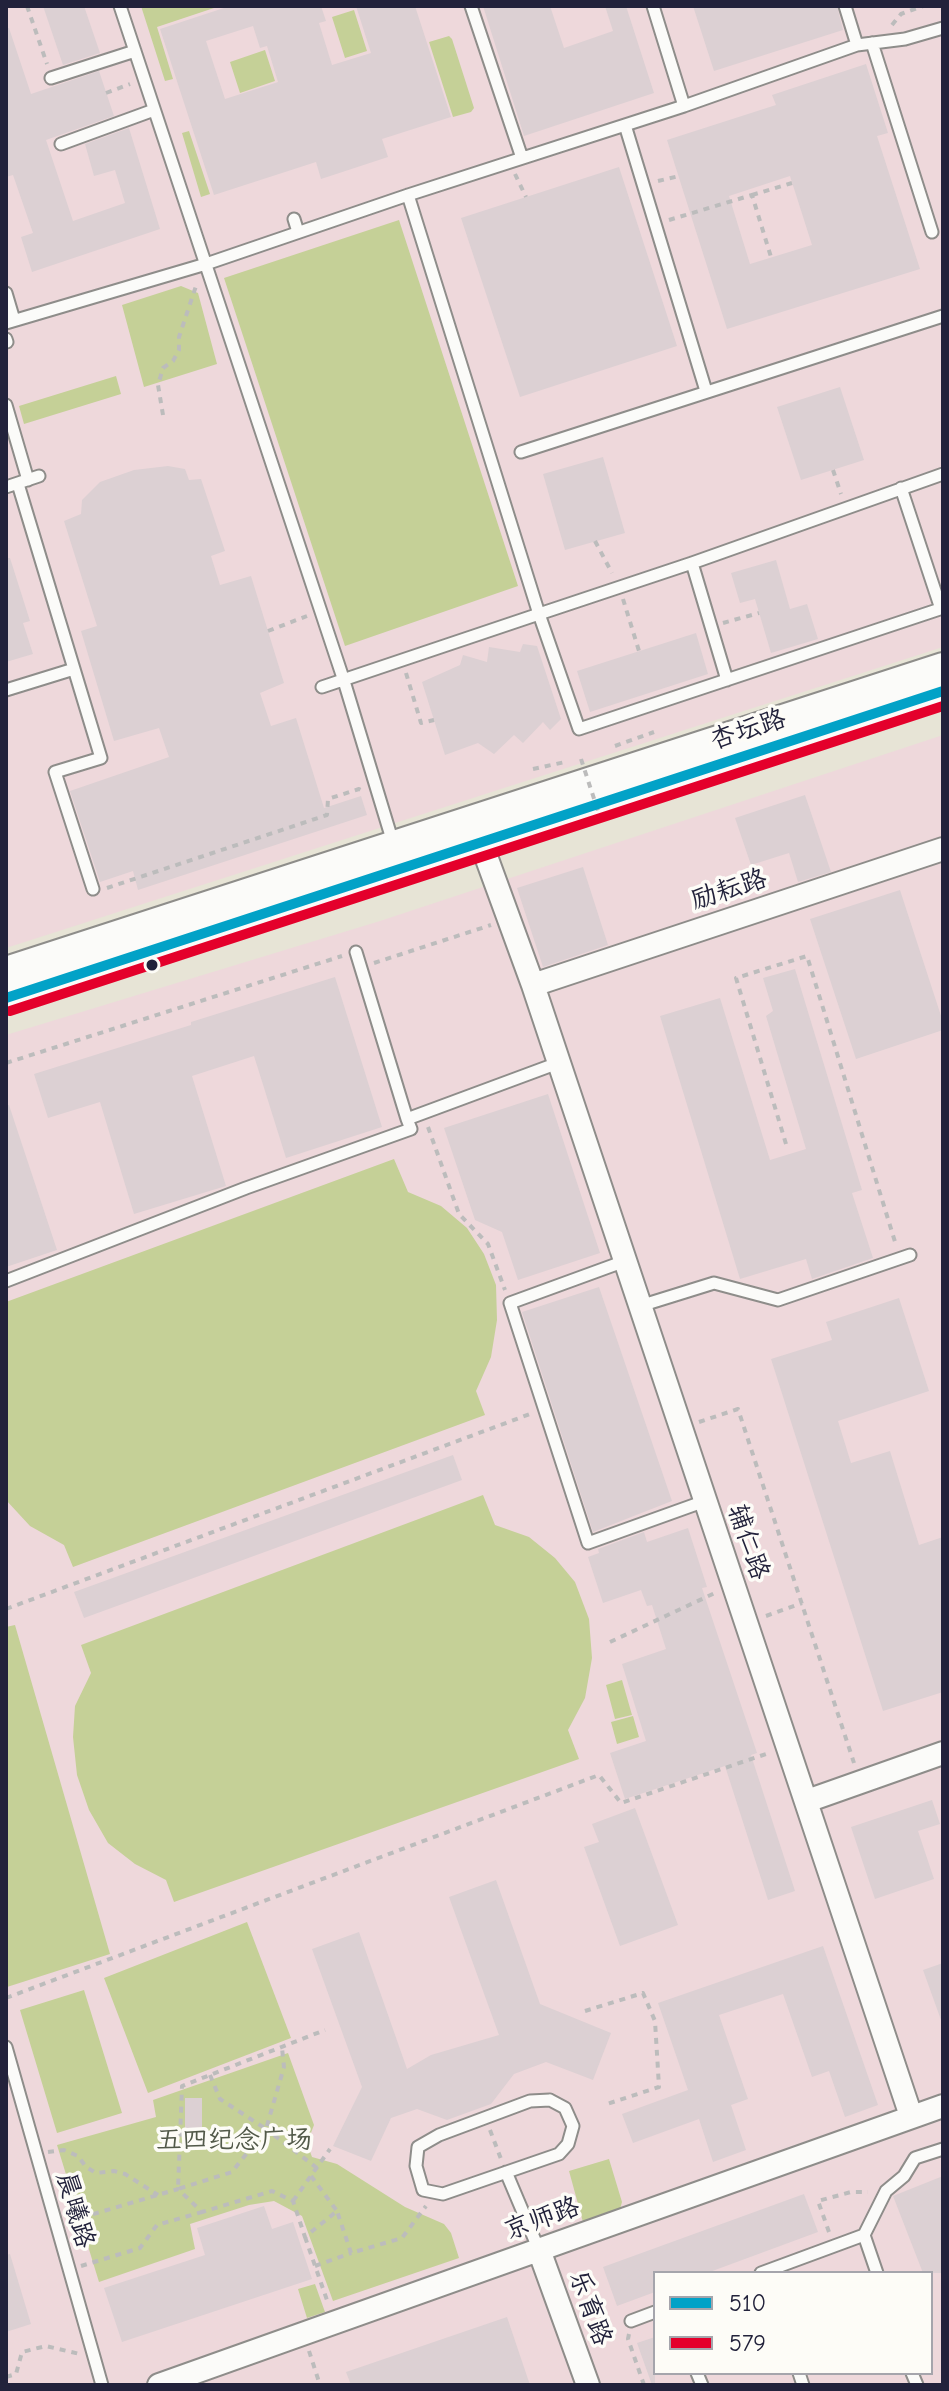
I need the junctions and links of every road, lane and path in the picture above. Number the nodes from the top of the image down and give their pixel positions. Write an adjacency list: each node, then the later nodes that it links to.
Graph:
1 (27, 6): 12 (path)
2 (120, 6): 11 (lane)
3 (471, 6): 19 (lane)
4 (653, 6): 15 (lane)
5 (845, 6): 10 (lane)
6 (923, 6): 7 (path)
7 (901, 14)
8 (943, 28): 9 (lane)
9 (872, 43): 10 (lane); 30 (lane)
10 (857, 45): 15 (lane)
11 (135, 51): 12 (lane); 13 (lane)
12 (51, 78)
13 (144, 80): 14 (path); 16 (lane)
14 (106, 93)
15 (684, 106): 17 (lane)
16 (154, 110): 18 (lane); 32 (lane)
17 (625, 125): 19 (lane); 23 (lane)
18 (61, 144)
19 (522, 158): 20 (lane)
20 (510, 163): 24 (lane); 26 (path)
21 (679, 176): 23 (path)
22 (792, 183): 25 (path)
23 (644, 186): 28 (lane)
24 (408, 195): 29 (lane); 52 (lane)
25 (752, 195): 28 (path); 31 (path)
26 (526, 197)
27 (294, 219): 29 (lane)
28 (655, 224): 36 (lane)
29 (298, 232): 32 (lane)
30 (932, 232)
31 (771, 257)
32 (207, 266): 35 (lane); 38 (path); 50 (lane)
33 (6, 293): 35 (lane)
34 (943, 316): 36 (lane)
35 (10, 322)
36 (706, 391): 39 (lane)
37 (6, 405): 42 (lane)
38 (163, 415)
39 (521, 452)
40 (833, 470): 45 (path)
41 (943, 474): 44 (lane)
42 (29, 480): 43 (lane); 58 (lane)
43 (6, 487)
44 (901, 488): 45 (lane); 49 (lane)
45 (845, 508): 47 (lane)
46 (595, 541): 48 (path)
47 (692, 563): 48 (lane); 53 (lane)
48 (619, 588): 52 (lane); 55 (path)
49 (942, 609): 59 (lane)
50 (321, 611): 54 (path); 60 (lane)
51 (759, 613): 53 (path)
52 (539, 614): 56 (lane); 59 (lane)
53 (710, 626): 59 (lane)
54 (268, 631)
55 (639, 651)
56 (403, 661): 60 (lane); 64 (path)
57 (943, 667): 68 (street, 杏坛路)
58 (74, 669): 62 (lane); 71 (lane)
59 (727, 680)
60 (344, 681): 61 (lane); 66 (lane)
61 (322, 687)
62 (6, 690)
63 (943, 691): 68 (street, 杏坛路)
64 (434, 720)
65 (533, 769): 67 (path, bridge)
66 (382, 802): 70 (lane); 71 (path)
67 (603, 826)
68 (476, 830): 70 (street, 杏坛路); 72 (street, 辅仁路)
69 (943, 849): 76 (street, 励耘路)
70 (397, 855): 75 (street, 杏坛路); 77 (street, 杏坛路)
71 (93, 889)
72 (509, 920): 74 (path); 76 (street, 辅仁路)
73 (356, 952): 74 (lane); 78 (path)
74 (361, 968): 81 (lane)
75 (6, 971)
76 (533, 985): 79 (street, 辅仁路)
77 (6, 998)
78 (6, 1063)
79 (558, 1063): 80 (lane); 84 (street, 辅仁路)
80 (423, 1113): 81 (lane); 86 (path)
81 (407, 1119): 85 (lane)
82 (786, 1144): 83 (path)
83 (905, 1257): 87 (lane)
84 (625, 1261): 86 (lane); 87 (street, 辅仁路)
85 (6, 1281)
86 (510, 1303): 88 (lane)
87 (640, 1306): 89 (street, 辅仁路)
88 (544, 1409): 90 (lane); 93 (path)
89 (681, 1428): 90 (street, 辅仁路); 92 (path)
90 (705, 1501): 91 (street, 辅仁路)
91 (733, 1584): 94 (street, 辅仁路); 95 (path)
92 (802, 1603): 94 (path); 98 (path)
93 (6, 1609)
94 (746, 1622): 96 (street, 辅仁路)
95 (610, 1642)
96 (788, 1747): 99 (street, 辅仁路); 100 (path)
97 (943, 1753): 98 (street)
98 (860, 1782): 99 (street)
99 (807, 1801): 108 (street, 辅仁路)
100 (6, 1998)
101 (585, 2011): 106 (path)
102 (325, 2030): 103 (path)
103 (282, 2046): 105 (path); 110 (path)
104 (6, 2047): 113 (lane, 晨曦路)
105 (210, 2075): 110 (path); 117 (path)
106 (607, 2104)
107 (943, 2106): 108 (street, 京师路)
108 (911, 2116): 128 (street, 京师路)
109 (485, 2117): 115 (path); 115 (lane); 115 (lane)
110 (266, 2129): 114 (path); 117 (path)
111 (330, 2149): 114 (path)
112 (943, 2149): 118 (lane)
113 (36, 2153): 119 (path); 124 (lane, 晨曦路)
114 (317, 2168): 116 (path)
115 (506, 2172): 128 (lane)
116 (311, 2176): 120 (path); 122 (path)
117 (178, 2189): 119 (path); 123 (path)
118 (886, 2191): 125 (lane); 127 (path)
119 (158, 2195): 124 (path)
120 (293, 2201): 123 (path); 126 (path)
121 (426, 2206): 129 (path)
122 (337, 2211): 126 (path); 129 (path)
123 (202, 2212): 131 (path)
124 (57, 2225): 131 (lane, 晨曦路)
125 (864, 2235): 127 (lane); 133 (lane)
126 (305, 2237): 130 (path)
127 (834, 2246): 132 (lane)
128 (539, 2250): 136 (street, 京师路); 143 (street, 乐育路)
129 (351, 2253): 130 (path)
130 (315, 2266): 136 (path)
131 (69, 2270): 138 (lane, 晨曦路)
132 (766, 2271)
133 (876, 2271)
134 (653, 2313): 135 (lane)
135 (631, 2321): 144 (path)
136 (335, 2322): 137 (street, 京师路)
137 (302, 2334): 141 (street, 京师路); 142 (path)
138 (94, 2357): 139 (path); 140 (lane, 晨曦路)
139 (6, 2377)
140 (102, 2385)
141 (159, 2385)
142 (320, 2385)
143 (588, 2385)
144 (644, 2385)

